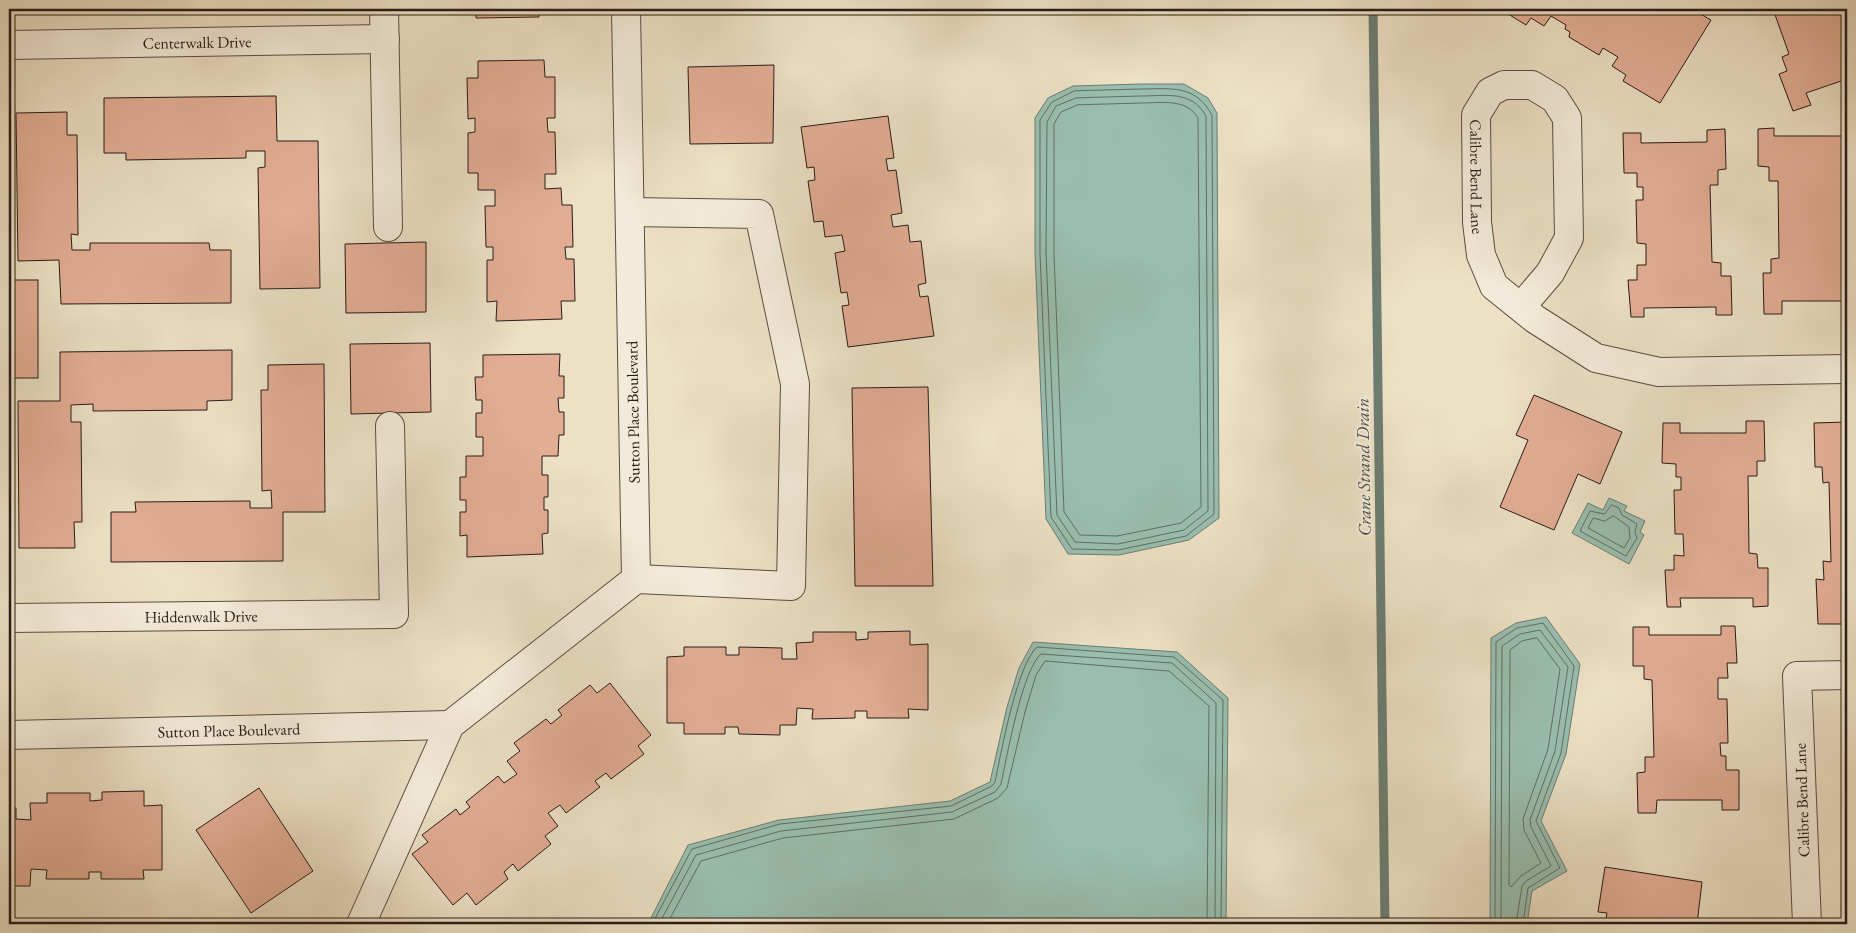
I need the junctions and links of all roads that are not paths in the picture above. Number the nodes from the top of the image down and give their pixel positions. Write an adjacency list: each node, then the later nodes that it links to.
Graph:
1 (384, 9): 3 (lane)
2 (626, 9): 5 (lane, Sutton Place Boulevard)
3 (385, 40): 4 (lane, Centerwalk Drive); 6 (lane)
4 (9, 45)
5 (630, 212): 10 (lane, Sutton Place Boulevard); 10 (lane)
6 (388, 227)
7 (1521, 308): 7 (lane, Calibre Bend Lane); 8 (lane, Calibre Bend Lane)
8 (1847, 369)
9 (390, 426): 11 (lane, Hiddenwalk Drive)
10 (636, 578): 13 (lane)
11 (9, 618)
12 (1847, 675): 16 (lane, Calibre Bend Lane)
13 (450, 725): 14 (lane, Sutton Place Boulevard); 15 (lane)
14 (9, 735)
15 (361, 924)
16 (1807, 924)

